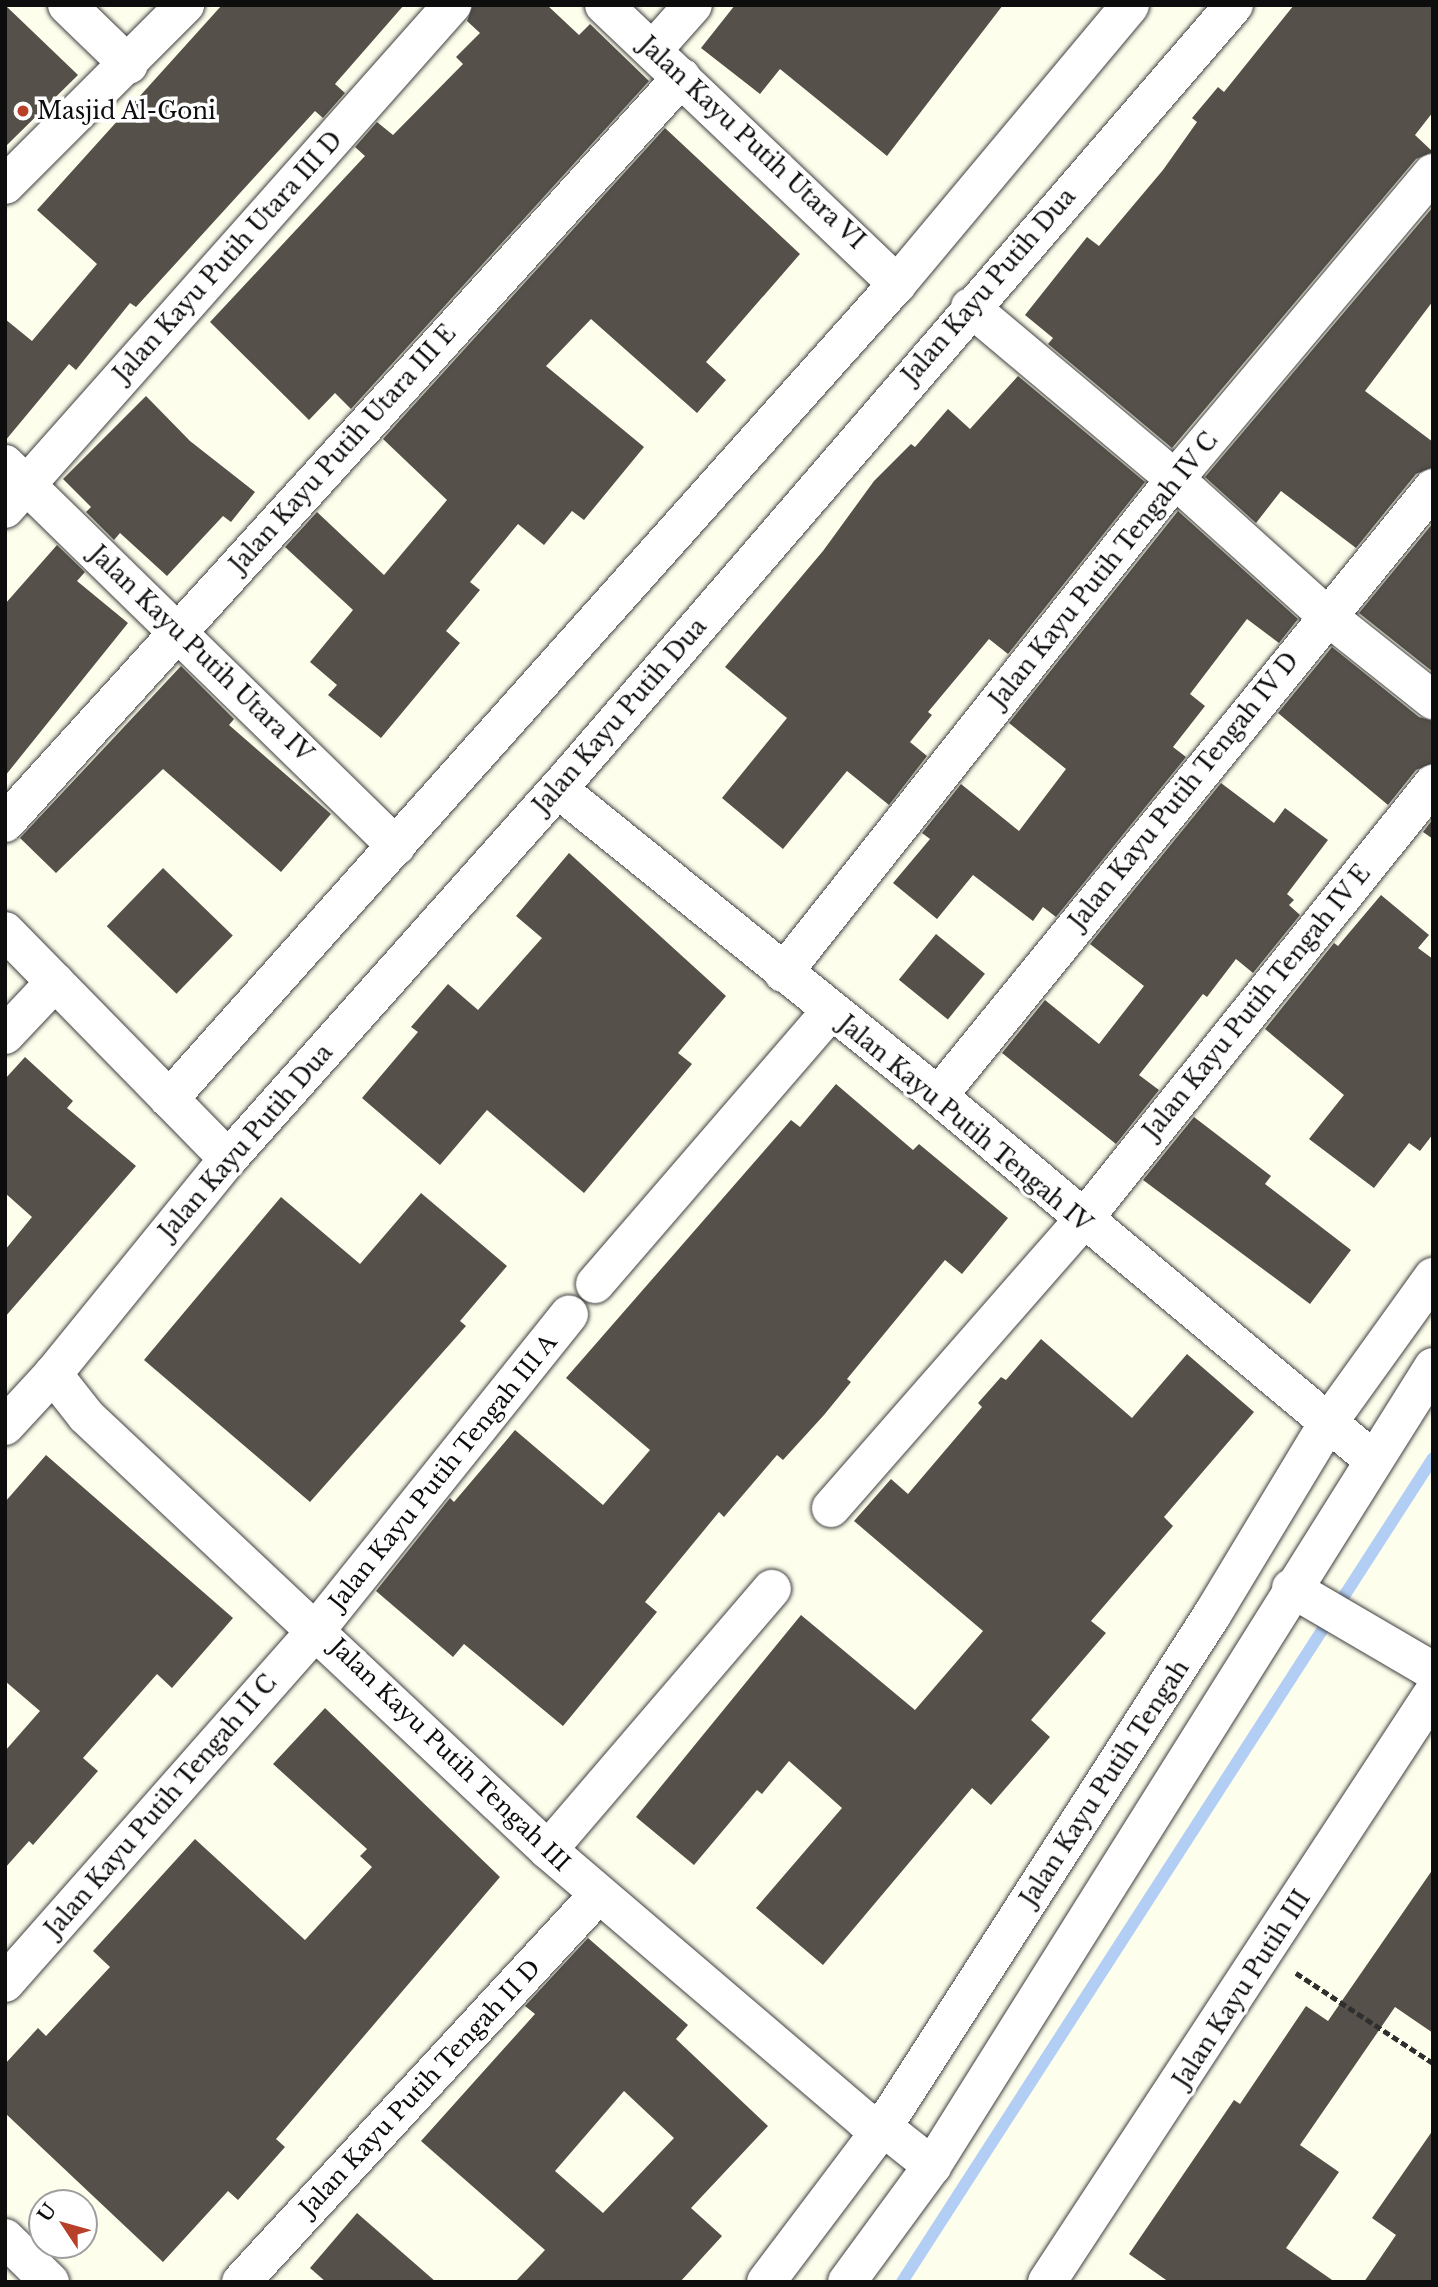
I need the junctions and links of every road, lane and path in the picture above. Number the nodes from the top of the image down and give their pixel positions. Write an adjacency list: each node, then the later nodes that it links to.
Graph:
1 (67, 5): 9 (street)
2 (185, 5): 9 (street)
3 (452, 5): 16 (street, Jalan Kayu Putih Utara III D)
4 (604, 5): 8 (street, Jalan Kayu Putih Utara VI)
5 (693, 5): 8 (street)
6 (1130, 5): 13 (street)
7 (1234, 5): 14 (street, Jalan Kayu Putih Dua)
8 (653, 50): 10 (street, Jalan Kayu Putih Utara VI)
9 (129, 65): 12 (street)
10 (682, 77): 13 (street, Jalan Kayu Putih Utara VI); 19 (street, Jalan Kayu Putih Utara III E)
11 (1433, 173): 15 (street, Jalan Kayu Putih Tengah IV C)
12 (5, 185)
13 (897, 284): 24 (street)
14 (970, 307): 15 (street); 22 (street, Jalan Kayu Putih Dua)
15 (1175, 478): 18 (street); 26 (street, Jalan Kayu Putih Tengah IV C)
16 (12, 486): 19 (street, Jalan Kayu Putih Utara IV)
17 (1433, 488): 18 (street, Jalan Kayu Putih Tengah IV D)
18 (1326, 615): 20 (street); 30 (street, Jalan Kayu Putih Tengah IV D)
19 (179, 630): 23 (street, Jalan Kayu Putih Utara III E); 24 (street, Jalan Kayu Putih Utara IV)
20 (1433, 700)
21 (1433, 784): 33 (street, Jalan Kayu Putih Tengah IV E)
22 (558, 789): 26 (street, Jalan Kayu Putih Tengah IV); 32 (street, Jalan Kayu Putih Dua)
23 (5, 823)
24 (396, 846): 31 (street)
25 (5, 931): 27 (street)
26 (783, 974): 28 (street, Jalan Kayu Putih Tengah IV)
27 (55, 982): 29 (street); 31 (street)
28 (830, 1012): 30 (street, Jalan Kayu Putih Tengah IV); 35 (street)
29 (5, 1035)
30 (938, 1096): 33 (street, Jalan Kayu Putih Tengah IV)
31 (169, 1100): 32 (street)
32 (228, 1159): 38 (street, Jalan Kayu Putih Dua)
33 (1082, 1221): 39 (street, Jalan Kayu Putih Tengah IV); 42 (street, Jalan Kayu Putih Tengah IV E)
34 (1433, 1277): 39 (street, Jalan Kayu Putih Tengah)
35 (595, 1284)
36 (569, 1315): 45 (street, Jalan Kayu Putih Tengah III A)
37 (1433, 1367): 41 (street)
38 (53, 1374): 40 (street, Jalan Kayu Putih Dua); 45 (street, Jalan Kayu Putih Tengah III)
39 (1328, 1423): 41 (street, Jalan Kayu Putih Tengah IV); 53 (street, Jalan Kayu Putih Tengah)
40 (5, 1426)
41 (1372, 1459): 43 (street)
42 (831, 1508)
43 (1291, 1588): 46 (street); 54 (street)
44 (772, 1589): 48 (street)
45 (317, 1629): 48 (street, Jalan Kayu Putih Tengah III); 51 (street, Jalan Kayu Putih Tengah II C)
46 (1433, 1671)
47 (1433, 1693): 50 (street, Jalan Kayu Putih III)
48 (548, 1850): 49 (street, Jalan Kayu Putih Tengah III)
49 (598, 1895): 53 (street, Jalan Kayu Putih Tengah III); 57 (street, Jalan Kayu Putih Tengah II D)
50 (1266, 1954): 52 (path); 60 (street, Jalan Kayu Putih III)
51 (5, 1983)
52 (1433, 2063)
53 (873, 2129): 54 (street, Jalan Kayu Putih Tengah III); 58 (street, Jalan Kayu Putih Tengah)
54 (927, 2173): 59 (street)
55 (5, 2238): 56 (street)
56 (50, 2282)
57 (241, 2282)
58 (766, 2282)
59 (847, 2282)
60 (1047, 2282)

